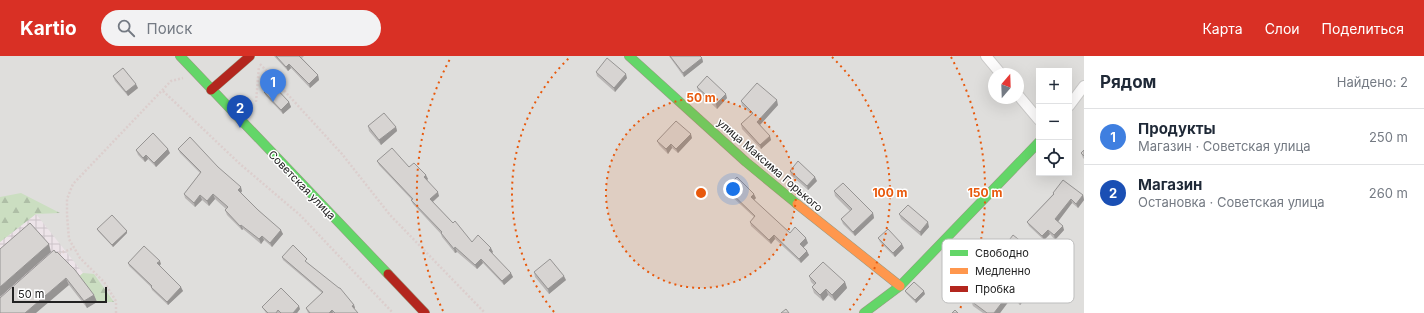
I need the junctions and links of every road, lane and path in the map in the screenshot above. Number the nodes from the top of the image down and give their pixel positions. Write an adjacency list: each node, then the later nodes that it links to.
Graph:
1 (180, 56): 6 (street, Советская улица)
2 (250, 56): 8 (street)
3 (628, 56): 19 (street, улица Максима Горького)
4 (986, 56): 5 (street)
5 (995, 68)
6 (197, 73): 8 (street, Советская улица); 9 (path)
7 (1084, 86): 12 (street)
8 (212, 90): 22 (street, Советская улица)
9 (163, 91): 17 (path); 21 (path)
10 (256, 102): 23 (path)
11 (1024, 102): 13 (street)
12 (1070, 104)
13 (1036, 116)
14 (1036, 145): 15 (street)
15 (945, 239)
16 (942, 242): 19 (street)
17 (74, 248): 18 (path); 20 (path)
18 (53, 255)
19 (900, 286): 24 (street)
20 (116, 313)
21 (393, 313)
22 (425, 313)
23 (485, 313)
24 (864, 313)

